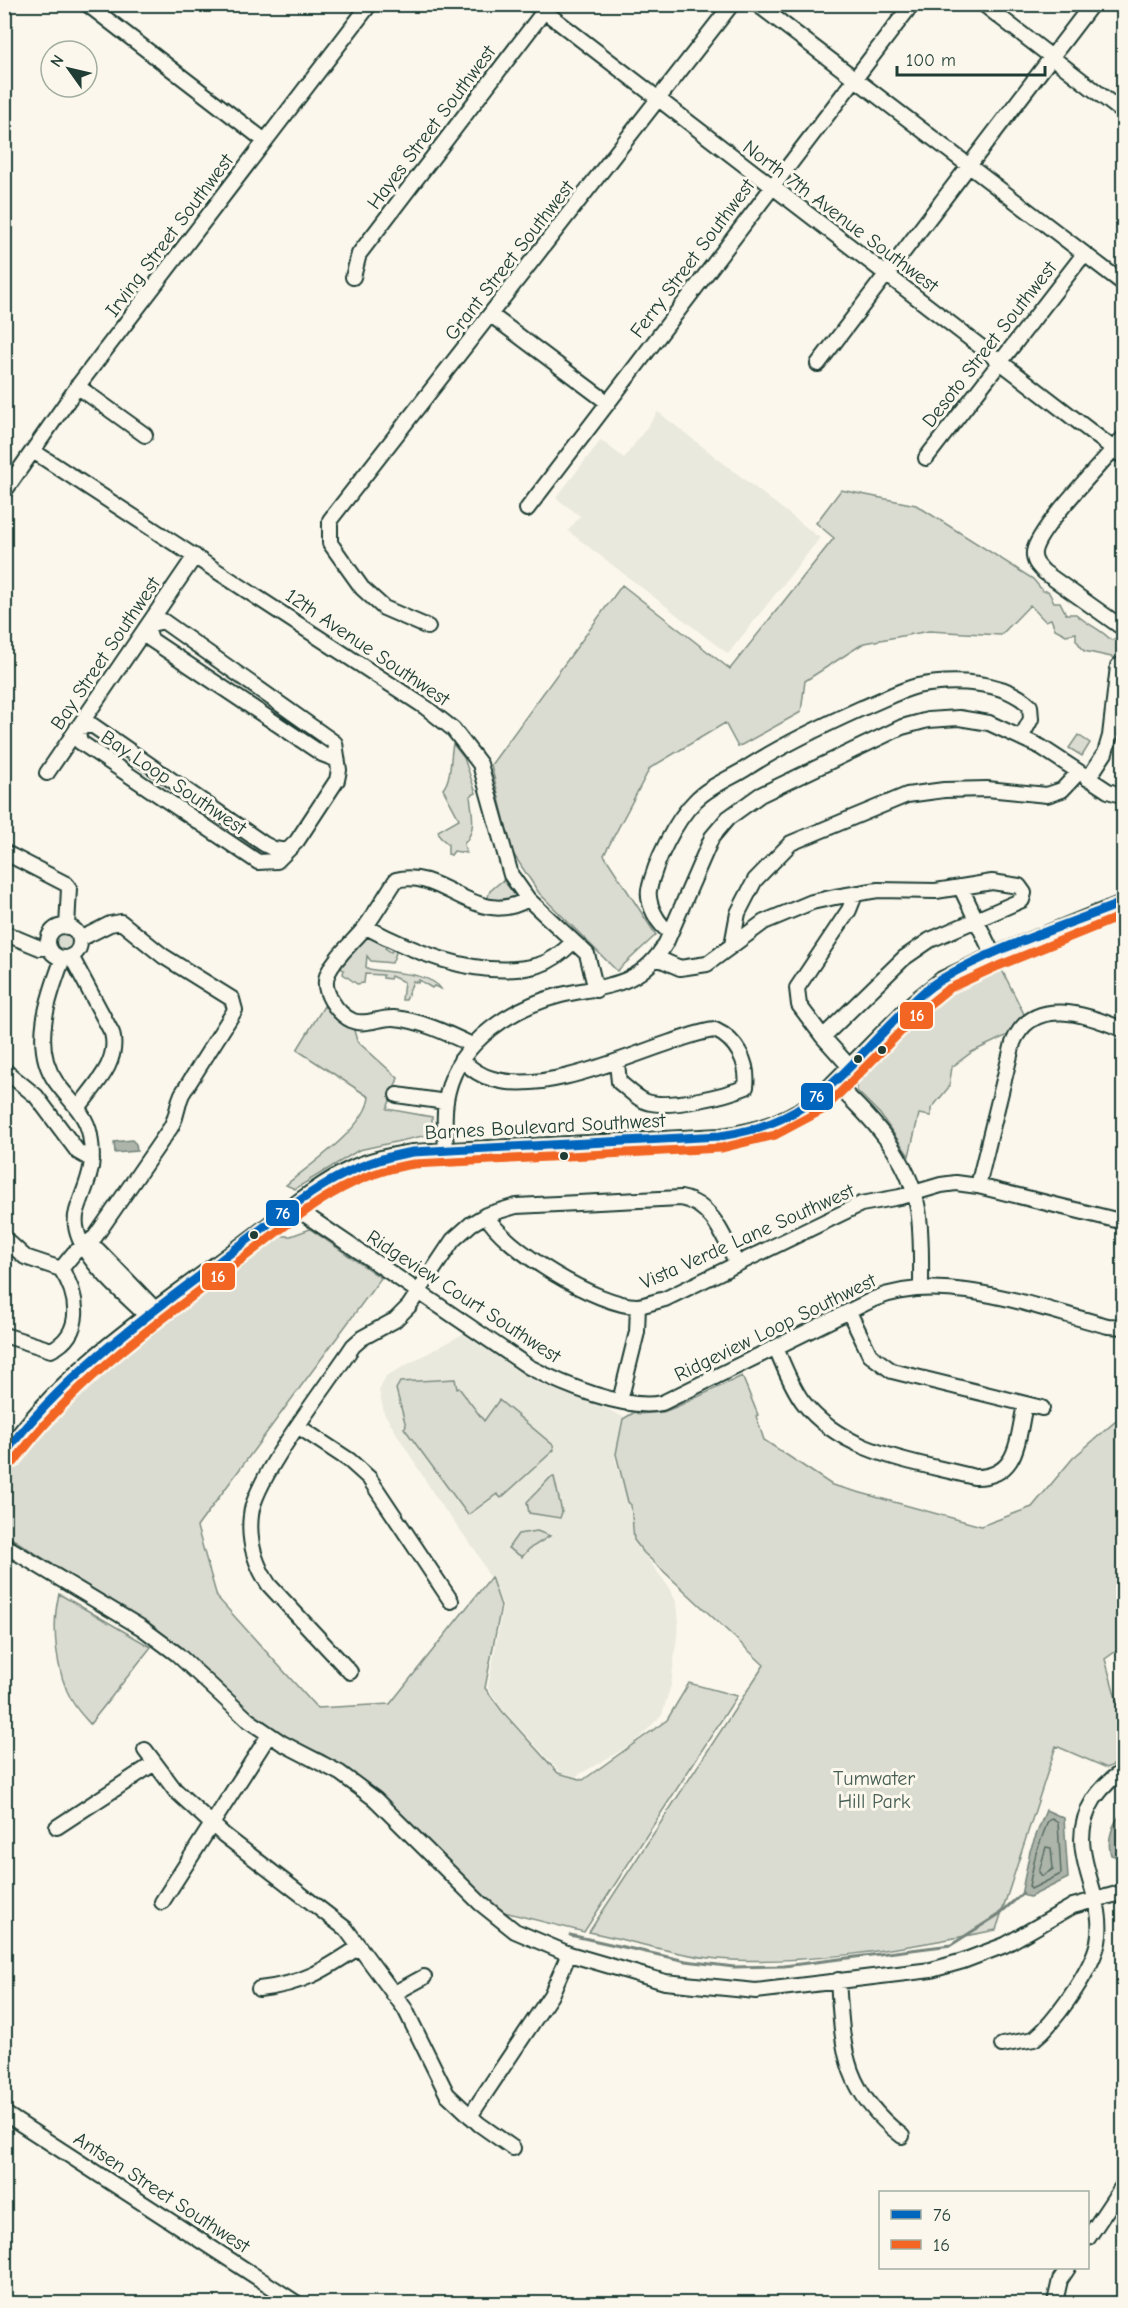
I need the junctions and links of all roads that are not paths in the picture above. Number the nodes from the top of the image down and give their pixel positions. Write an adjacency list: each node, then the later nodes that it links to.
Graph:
1 (87, 4): 13 (street)
2 (370, 4): 13 (street, Irving Street Southwest)
3 (732, 4): 11 (street, Grant Street Southwest)
4 (757, 4): 10 (street)
5 (912, 4): 10 (street, Ferry Street Southwest)
6 (983, 4): 9 (street)
7 (1092, 4): 9 (street)
8 (543, 7): 11 (street, North 7th Avenue Southwest); 18 (street, Hayes Street Southwest)
9 (1051, 58): 12 (street); 14 (street)
10 (854, 79): 14 (street); 15 (street, Ferry Street Southwest)
11 (659, 100): 15 (street, North 7th Avenue Southwest); 20 (street, Grant Street Southwest)
12 (1124, 113)
13 (265, 141): 23 (street, Irving Street Southwest)
14 (969, 166): 16 (street); 17 (street)
15 (771, 188): 17 (street, North 7th Avenue Southwest); 24 (street, Ferry Street Southwest)
16 (1084, 254): 19 (street); 21 (street, Desoto Street Southwest)
17 (885, 274): 21 (street, North 7th Avenue Southwest); 22 (street)
18 (353, 277)
19 (1124, 284)
20 (491, 315): 24 (street); 34 (street, Grant Street Southwest)
21 (999, 361): 28 (street, North 7th Avenue Southwest); 29 (street, Desoto Street Southwest)
22 (818, 364)
23 (77, 386): 25 (street); 27 (street, Irving Street Southwest)
24 (607, 402): 31 (street, Ferry Street Southwest)
25 (145, 435)
26 (1124, 437): 28 (street)
27 (33, 451): 30 (street, Irving Street Southwest); 32 (street, 12th Avenue Southwest)
28 (1118, 453): 35 (street)
29 (926, 458)
30 (4, 492)
31 (527, 509)
32 (195, 555): 33 (street, Bay Street Southwest); 47 (street, 12th Avenue Southwest)
33 (148, 625): 37 (street, Bay Street Southwest); 39 (street); 39 (street, Bay Loop Southwest)
34 (428, 627)
35 (1124, 629)
36 (1118, 666): 41 (street)
37 (77, 728): 40 (street, Bay Street Southwest); 43 (street, Bay Loop Southwest); 43 (street, Bay Loop Southwest)
38 (1022, 736): 41 (street); 52 (street); 52 (street)
39 (335, 759): 43 (street, Bay Loop Southwest)
40 (47, 773)
41 (1084, 775): 42 (street); 56 (street)
42 (1124, 796)
43 (287, 851)
44 (4, 852): 50 (street)
45 (961, 888): 46 (street); 49 (street); 49 (street)
46 (855, 895): 56 (street); 63 (street)
47 (528, 899): 51 (street); 55 (street, 12th Avenue Southwest)
48 (1124, 902): 58 (street, Barnes Boulevard Southwest)
49 (979, 921): 58 (street); 63 (street)
50 (67, 927): 54 (street); 57 (street)
51 (366, 927): 55 (street); 64 (street)
52 (670, 932): 60 (street)
53 (4, 933): 57 (street)
54 (80, 939): 59 (street); 81 (street)
55 (573, 942): 61 (street, 12th Avenue Southwest)
56 (732, 945): 60 (street)
57 (49, 947): 59 (street)
58 (993, 955): 67 (street, Barnes Boulevard Southwest)
59 (67, 957): 72 (street); 72 (street)
60 (657, 958): 61 (street)
61 (596, 990): 64 (street)
62 (1124, 1030): 75 (street)
63 (823, 1037): 67 (street)
64 (472, 1045): 65 (street)
65 (461, 1060): 66 (street); 71 (street)
66 (617, 1063): 66 (street)
67 (850, 1067): 69 (street, Barnes Boulevard Southwest)
68 (4, 1070): 74 (street)
69 (834, 1083): 73 (street, Barnes Boulevard Southwest); 76 (street)
70 (397, 1095): 71 (street)
71 (446, 1102): 73 (street)
72 (78, 1108): 74 (street)
73 (446, 1150): 77 (street, Barnes Boulevard Southwest)
74 (92, 1160): 81 (street)
75 (978, 1186): 76 (street, Vista Verde Lane Southwest); 79 (street, Vista Verde Lane Southwest)
76 (914, 1193): 82 (street, Vista Verde Lane Southwest); 84 (street)
77 (294, 1207): 85 (street, Ridgeview Court Southwest); 88 (street, Barnes Boulevard Southwest)
78 (486, 1215): 82 (street); 85 (street); 86 (street, Vista Verde Lane Southwest)
79 (1124, 1222)
80 (4, 1238): 83 (street)
81 (86, 1246): 83 (street); 88 (street)
82 (737, 1264): 86 (street, Vista Verde Lane Southwest)
83 (61, 1269): 90 (street)
84 (921, 1288): 87 (street, Ridgeview Loop Southwest); 89 (street, Ridgeview Loop Southwest)
85 (418, 1292): 92 (street, Ridgeview Court Southwest); 95 (street)
86 (638, 1305): 92 (street)
87 (849, 1312): 91 (street, Ridgeview Loop Southwest); 93 (street)
88 (152, 1313): 96 (street, Barnes Boulevard Southwest)
89 (1124, 1327)
90 (4, 1335)
91 (776, 1348): 92 (street, Ridgeview Loop Southwest); 93 (street)
92 (620, 1401)
93 (1025, 1405): 94 (street)
94 (1042, 1408)
95 (299, 1427): 98 (street); 99 (street)
96 (4, 1455)
97 (4, 1545): 100 (street)
98 (451, 1601)
99 (350, 1672)
100 (269, 1735): 104 (street); 110 (street)
101 (145, 1750): 102 (street)
102 (153, 1764): 104 (street); 105 (street)
103 (1124, 1771): 107 (street)
104 (211, 1824): 108 (street); 109 (street)
105 (57, 1827)
106 (1124, 1892): 107 (street)
107 (1093, 1898): 112 (street); 115 (street)
108 (162, 1902)
109 (359, 1947): 113 (street); 114 (street)
110 (569, 1954): 112 (street); 117 (street)
111 (424, 1977): 114 (street)
112 (837, 1980): 118 (street)
113 (259, 1989)
114 (393, 1994): 117 (street)
115 (1002, 2045)
116 (4, 2113): 124 (street, Antsen Street Southwest)
117 (470, 2116): 119 (street)
118 (902, 2136)
119 (513, 2148)
120 (1124, 2184): 121 (street)
121 (1089, 2236)
122 (1067, 2269): 123 (street)
123 (1055, 2302)
124 (298, 2304)

